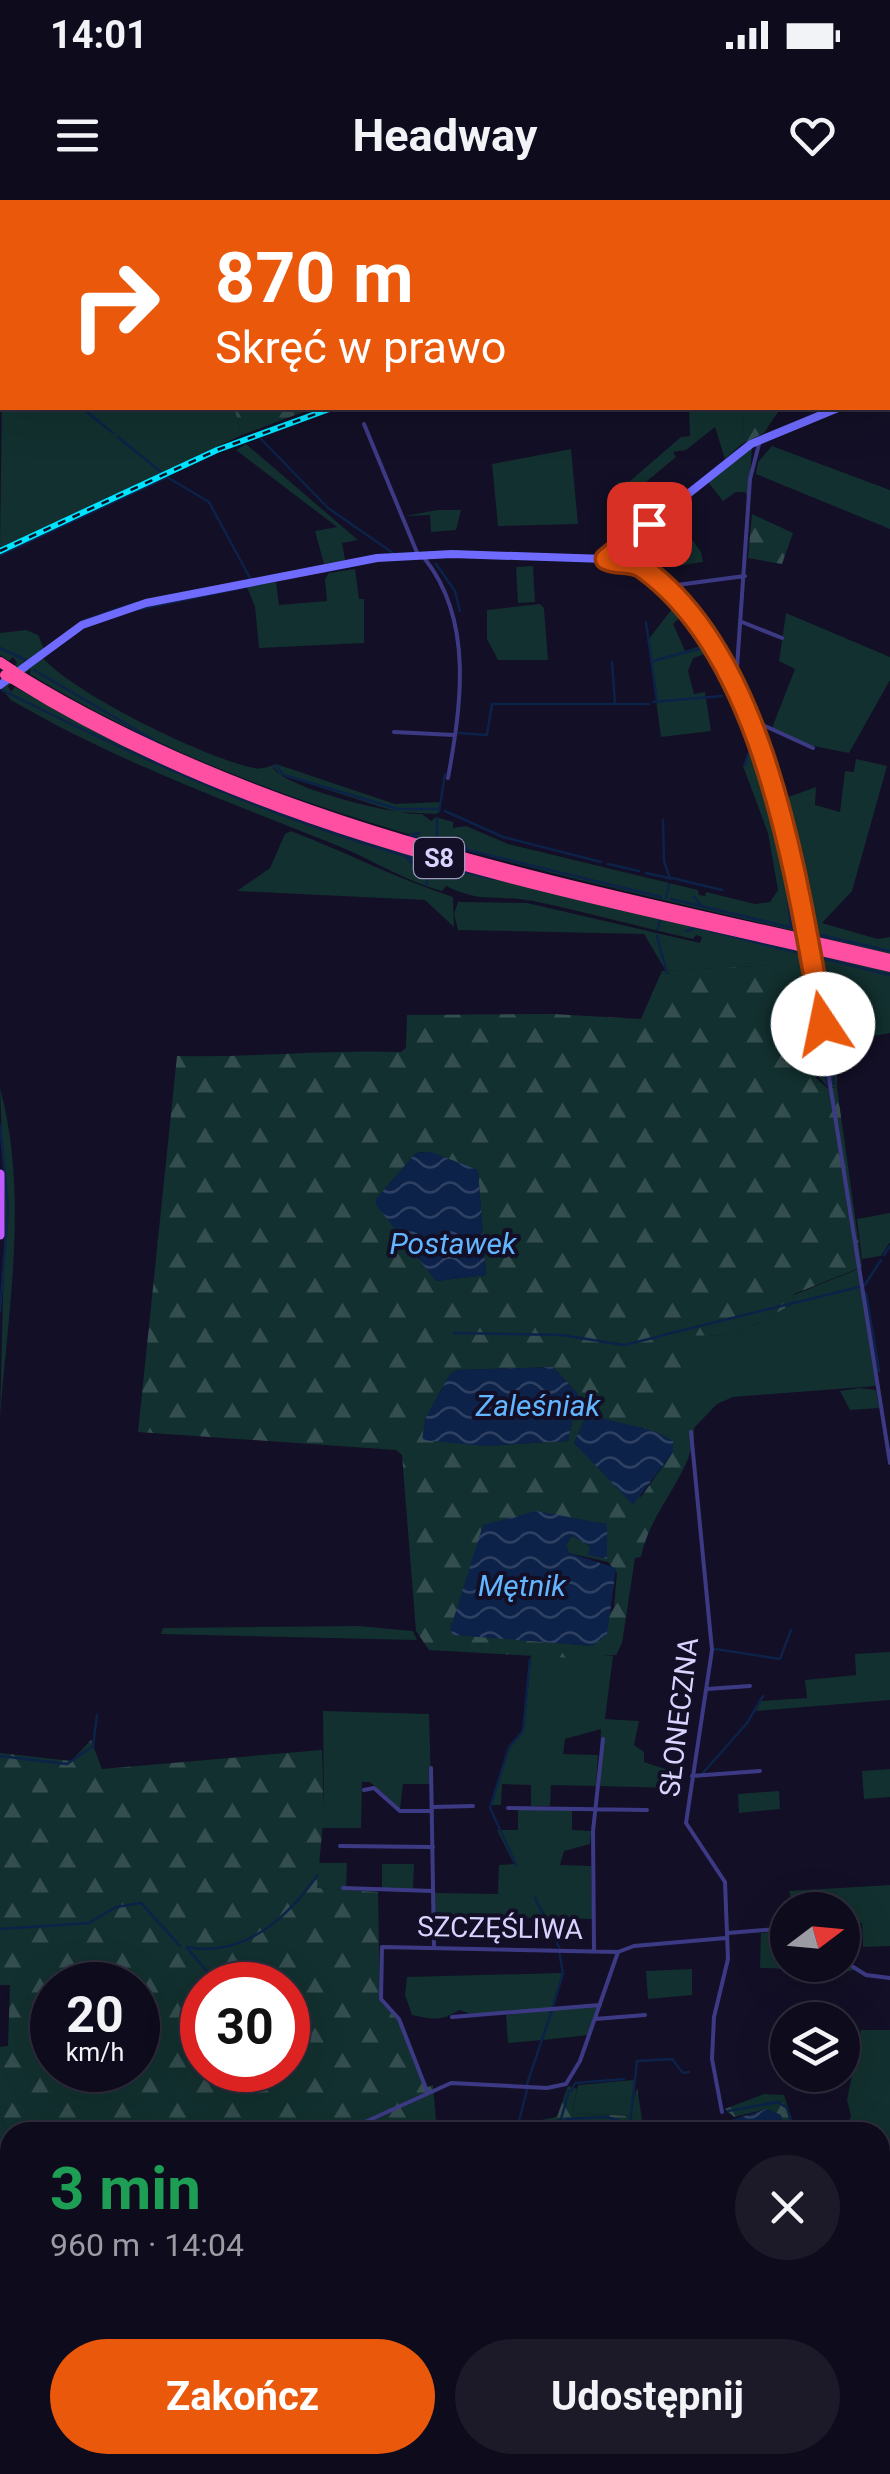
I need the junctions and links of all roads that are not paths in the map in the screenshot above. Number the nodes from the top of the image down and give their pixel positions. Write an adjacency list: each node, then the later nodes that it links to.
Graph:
1 (833, 410): 3 (street)
2 (364, 424): 4 (street)
3 (760, 440): 5 (street); 6 (street)
4 (420, 555): 5 (street); 11 (street); 15 (street)
5 (606, 559): 7 (street)
6 (745, 576): 7 (street); 8 (street)
7 (662, 587): 12 (street)
8 (742, 622): 9 (street); 12 (street)
9 (782, 638)
10 (0, 662): 11 (highway, S8)
11 (8, 676): 18 (highway, S8)
12 (734, 683): 13 (street)
13 (752, 720): 16 (street); 22 (street, bridge)
14 (394, 732): 15 (street)
15 (456, 734): 17 (street)
16 (813, 748)
17 (448, 778)
18 (890, 963)
19 (0, 1174): 20 (main road)
20 (0, 1235)
21 (691, 1432): 24 (street, SŁONECZNA)
22 (890, 1463)
23 (750, 1686): 24 (street)
24 (707, 1689): 28 (street, SŁONECZNA)
25 (602, 1739): 32 (street)
26 (431, 1768): 33 (street)
27 (760, 1771): 28 (street)
28 (692, 1776): 40 (street, SŁONECZNA)
29 (364, 1790): 33 (street)
30 (473, 1806): 33 (street)
31 (508, 1808): 32 (street)
32 (594, 1808): 34 (street); 42 (street)
33 (432, 1809): 36 (street)
34 (648, 1810)
35 (340, 1846): 36 (street)
36 (433, 1847): 38 (street)
37 (343, 1888): 38 (street)
38 (432, 1891): 41 (street)
39 (770, 1930): 40 (street, SZCZĘŚLIWA)
40 (727, 1936): 43 (street, SZCZĘŚLIWA); 51 (street, SŁONECZNA)
41 (434, 1948): 42 (street, SZCZĘŚLIWA); 50 (street, SZCZĘŚLIWA)
42 (594, 1950): 43 (street, SZCZĘŚLIWA)
43 (618, 1952): 46 (street)
44 (860, 1971): 45 (street)
45 (890, 1978)
46 (600, 2005): 48 (street); 49 (street)
47 (645, 2015): 49 (street)
48 (452, 2016)
49 (595, 2019): 50 (street)
50 (428, 2092): 52 (street)
51 (722, 2112)
52 (364, 2122)

